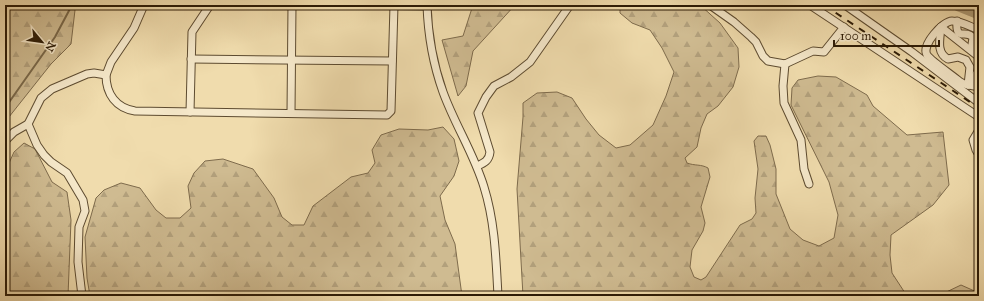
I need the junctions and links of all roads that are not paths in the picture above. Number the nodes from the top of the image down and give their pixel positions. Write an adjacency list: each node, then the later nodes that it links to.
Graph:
1 (144, 5): 22 (street)
2 (210, 5): 17 (street)
3 (292, 5): 18 (street)
4 (348, 5): 9 (street)
5 (570, 5): 33 (street)
6 (710, 5): 20 (street)
7 (810, 5): 12 (street)
8 (845, 5): 25 (street)
9 (394, 6): 10 (street); 19 (street)
10 (427, 6): 33 (street)
11 (957, 21): 13 (street); 14 (street); 15 (street)
12 (844, 27): 20 (street); 28 (street)
13 (941, 27): 16 (street); 23 (street); 23 (street)
14 (979, 30)
15 (979, 49)
16 (979, 57)
17 (191, 59): 18 (street); 26 (street)
18 (292, 60): 19 (street); 27 (street)
19 (392, 62): 27 (street)
20 (785, 64): 34 (street)
21 (979, 70): 23 (street)
22 (106, 75): 26 (street); 29 (street)
23 (968, 84): 24 (street)
24 (978, 85)
25 (979, 103)
26 (190, 112): 27 (street)
27 (291, 113)
28 (979, 117)
29 (28, 124): 31 (street); 35 (street)
30 (979, 130): 32 (street)
31 (5, 141)
32 (979, 156)
33 (477, 166): 36 (street)
34 (809, 184)
35 (82, 296)
36 (498, 296)

